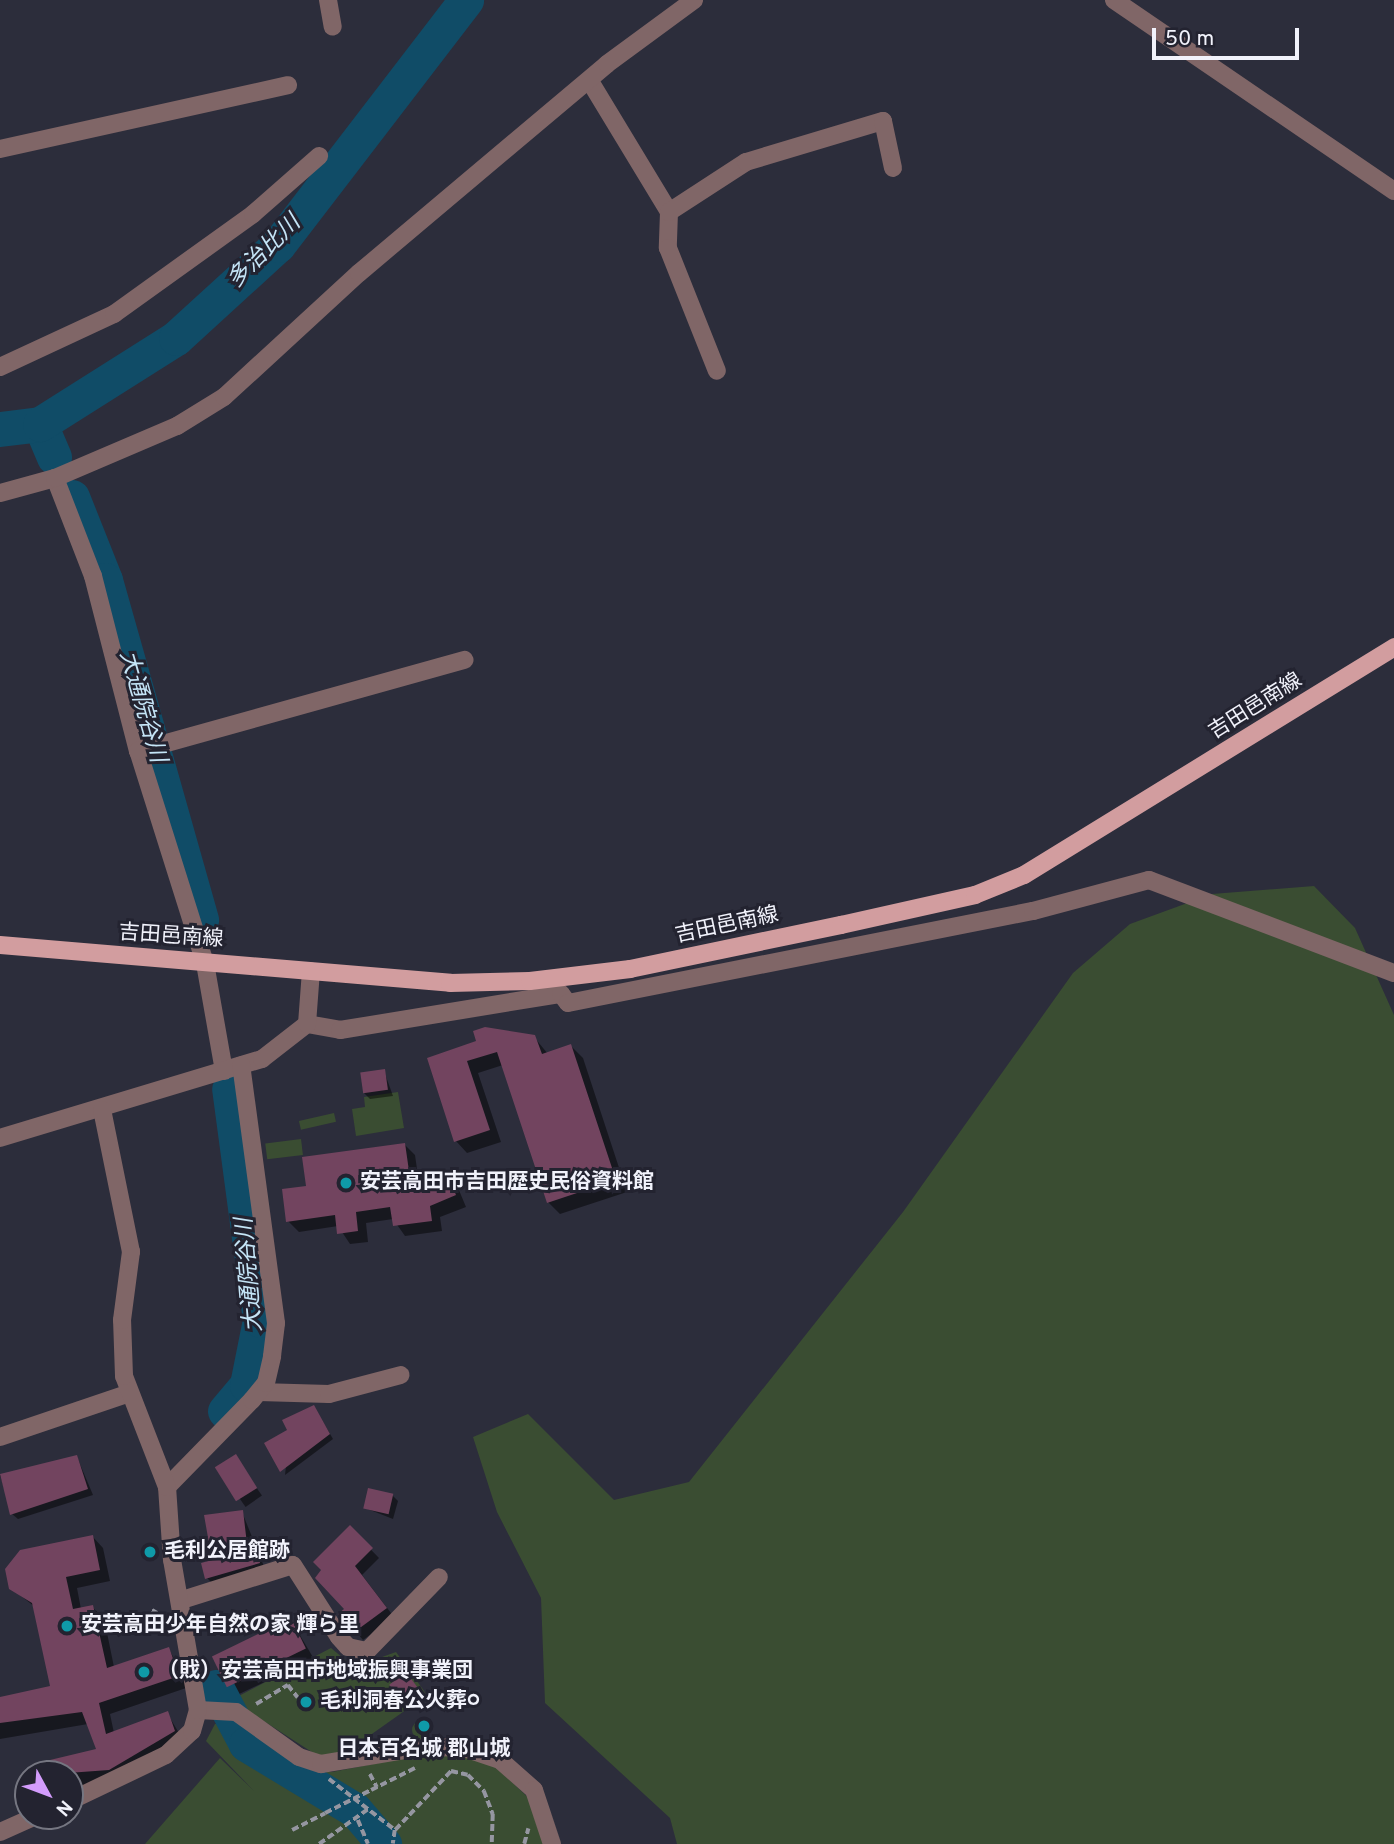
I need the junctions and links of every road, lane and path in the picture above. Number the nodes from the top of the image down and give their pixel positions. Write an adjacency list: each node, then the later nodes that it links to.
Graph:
1 (328, 0): 4 (street)
2 (694, 0): 5 (street)
3 (1114, 0): 10 (street)
4 (333, 27)
5 (591, 83): 11 (street); 14 (street)
6 (288, 85): 7 (street)
7 (0, 149)
8 (319, 156): 12 (street)
9 (893, 168): 11 (street)
10 (1394, 191)
11 (669, 212): 13 (street)
12 (0, 367)
13 (717, 371)
14 (55, 478): 15 (street); 18 (street)
15 (0, 493)
16 (1394, 647): 21 (main road, 吉田邑南線)
17 (465, 660): 18 (street)
18 (138, 751): 20 (street)
19 (0, 945): 20 (main road, 吉田邑南線)
20 (205, 963): 21 (main road, 吉田邑南線); 24 (street)
21 (312, 971): 23 (street)
22 (1394, 973): 23 (street)
23 (307, 1024): 24 (street)
24 (232, 1068): 25 (street); 28 (street)
25 (102, 1110): 26 (street); 29 (street)
26 (0, 1138)
27 (401, 1375): 28 (street)
28 (259, 1392): 31 (street)
29 (130, 1393): 30 (street); 31 (street)
30 (0, 1437)
31 (167, 1487): 33 (street)
32 (439, 1577): 33 (street)
33 (182, 1600): 36 (street)
34 (298, 1699): 35 (path)
35 (261, 1701)
36 (204, 1710): 37 (street); 39 (street)
37 (331, 1763): 40 (path); 48 (street)
38 (371, 1790): 42 (path, bridge)
39 (84, 1794)
40 (368, 1809): 41 (path); 43 (path)
41 (358, 1820): 44 (path); 45 (path)
42 (292, 1830)
43 (395, 1830): 46 (path); 47 (path)
44 (319, 1844)
45 (371, 1844)
46 (393, 1844)
47 (492, 1844)
48 (552, 1844)

